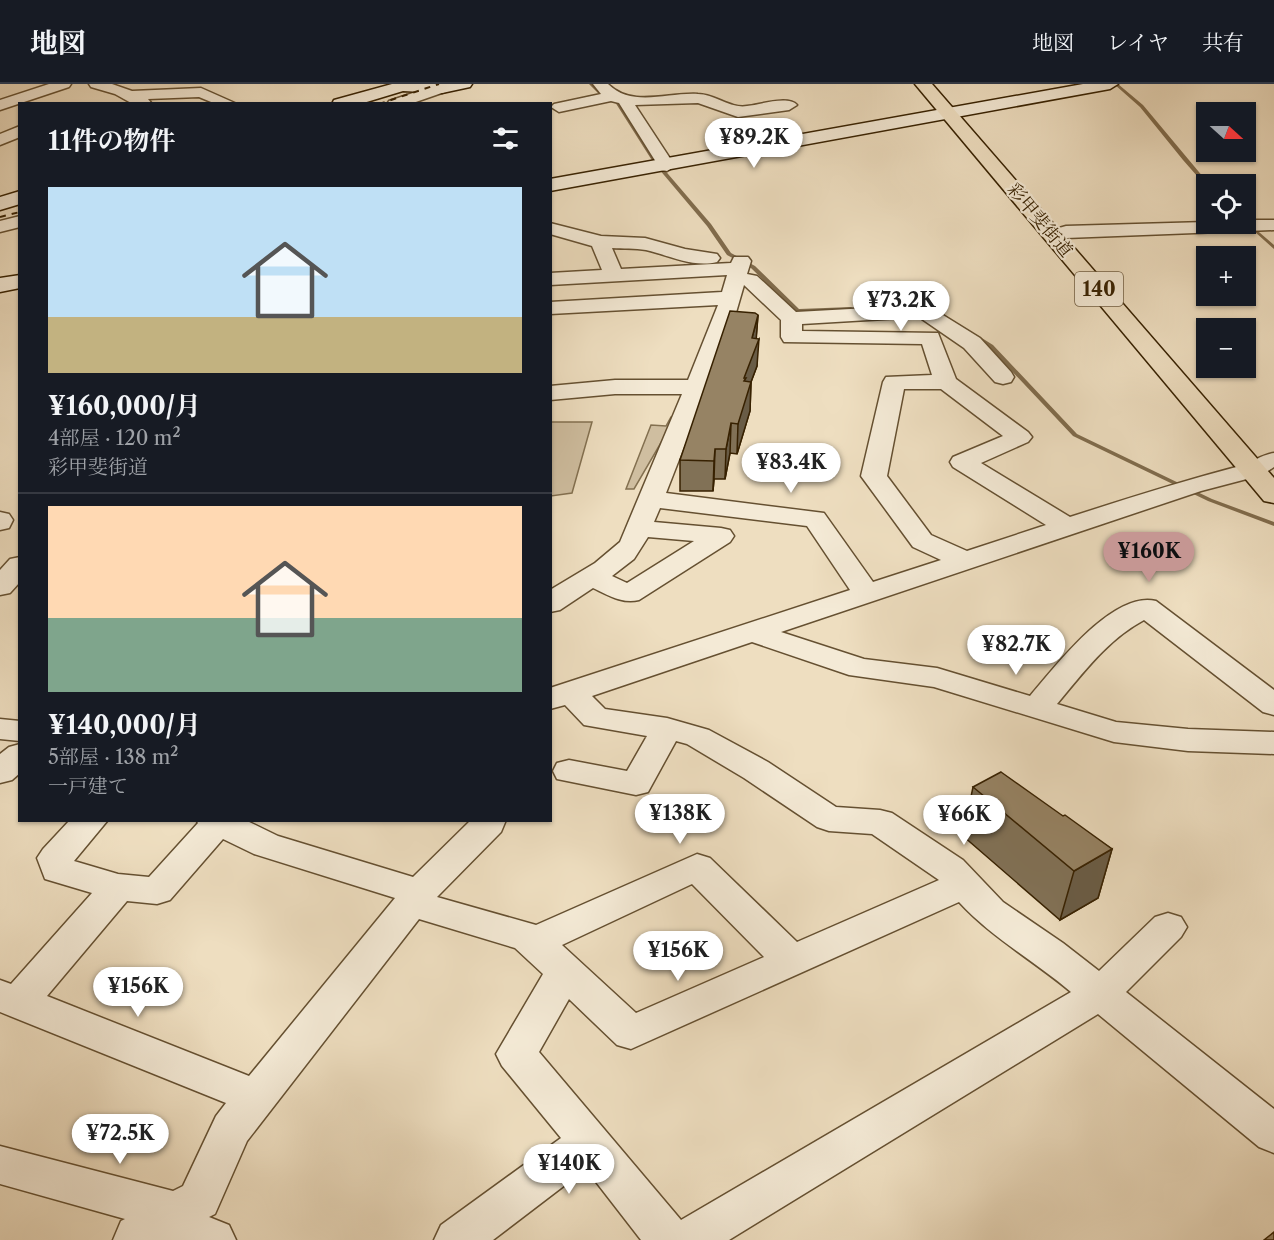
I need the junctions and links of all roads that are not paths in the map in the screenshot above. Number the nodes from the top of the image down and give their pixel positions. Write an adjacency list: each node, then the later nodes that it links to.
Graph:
1 (64, 84): 11 (street)
2 (96, 84): 12 (street)
3 (464, 84): 9 (street)
4 (600, 84): 13 (street)
5 (923, 84): 21 (highway, 彩甲斐街道 / 140)
6 (939, 84): 21 (highway, 彩甲斐街道 / 140)
7 (1109, 84): 21 (street)
8 (402, 85): 9 (street); 15 (street)
9 (448, 86): 16 (street)
10 (14, 87): 11 (street)
11 (37, 93): 17 (street)
12 (131, 96): 14 (street)
13 (618, 98): 18 (street); 19 (street); 25 (street)
14 (225, 102)
15 (347, 102)
16 (400, 102)
17 (0, 105)
18 (789, 105)
19 (559, 107)
20 (0, 112): 22 (street)
21 (957, 113): 25 (street); 31 (highway, 彩甲斐街道 / 140); 44 (highway, 彩甲斐街道 / 140)
22 (18, 117)
23 (18, 132): 24 (street)
24 (0, 140)
25 (667, 166): 26 (street)
26 (552, 186)
27 (18, 222): 29 (street)
28 (1267, 226): 31 (street)
29 (0, 227)
30 (552, 229): 32 (street)
31 (1066, 232): 44 (highway, 彩甲斐街道 / 140)
32 (600, 242): 33 (street); 34 (street)
33 (738, 273): 34 (street); 38 (street); 39 (street); 42 (street)
34 (614, 275): 35 (street)
35 (552, 279)
36 (18, 281): 37 (street)
37 (0, 285)
38 (552, 308)
39 (791, 318): 40 (street); 41 (street)
40 (1003, 377)
41 (946, 381): 47 (street); 49 (street)
42 (698, 387): 43 (street); 46 (street)
43 (552, 393)
44 (1267, 465): 45 (highway, 彩甲斐街道 / 140); 47 (street)
45 (1274, 495)
46 (651, 499): 48 (street); 53 (street)
47 (1067, 527): 49 (street)
48 (639, 528): 51 (street); 51 (street)
49 (967, 561): 53 (street)
50 (18, 567): 52 (street)
51 (590, 576): 54 (street)
52 (0, 587)
53 (867, 594): 55 (street)
54 (552, 602)
55 (754, 633): 56 (street); 58 (street)
56 (561, 695): 59 (street)
57 (1274, 705): 58 (street)
58 (1037, 708): 62 (street)
59 (667, 728): 64 (street); 70 (street)
60 (0, 729): 61 (street)
61 (18, 731)
62 (1274, 742)
63 (18, 757): 65 (street)
64 (569, 771)
65 (0, 772)
66 (89, 822): 71 (street)
67 (215, 822): 71 (street)
68 (218, 822): 72 (street)
69 (489, 822): 72 (street)
70 (964, 884): 75 (street); 77 (street)
71 (118, 887): 78 (street)
72 (416, 898): 74 (street); 79 (street)
73 (1168, 927): 77 (street)
74 (534, 942): 75 (street); 76 (street)
75 (792, 961): 76 (street)
76 (565, 972): 81 (street)
77 (1100, 994): 80 (street); 88 (street)
78 (9, 999): 79 (street)
79 (257, 1097): 83 (street)
80 (1272, 1130)
81 (590, 1141): 86 (street); 87 (street)
82 (0, 1165): 83 (street)
83 (177, 1213): 84 (street); 85 (street)
84 (136, 1240)
85 (213, 1240)
86 (457, 1240)
87 (669, 1240)
88 (688, 1240)

